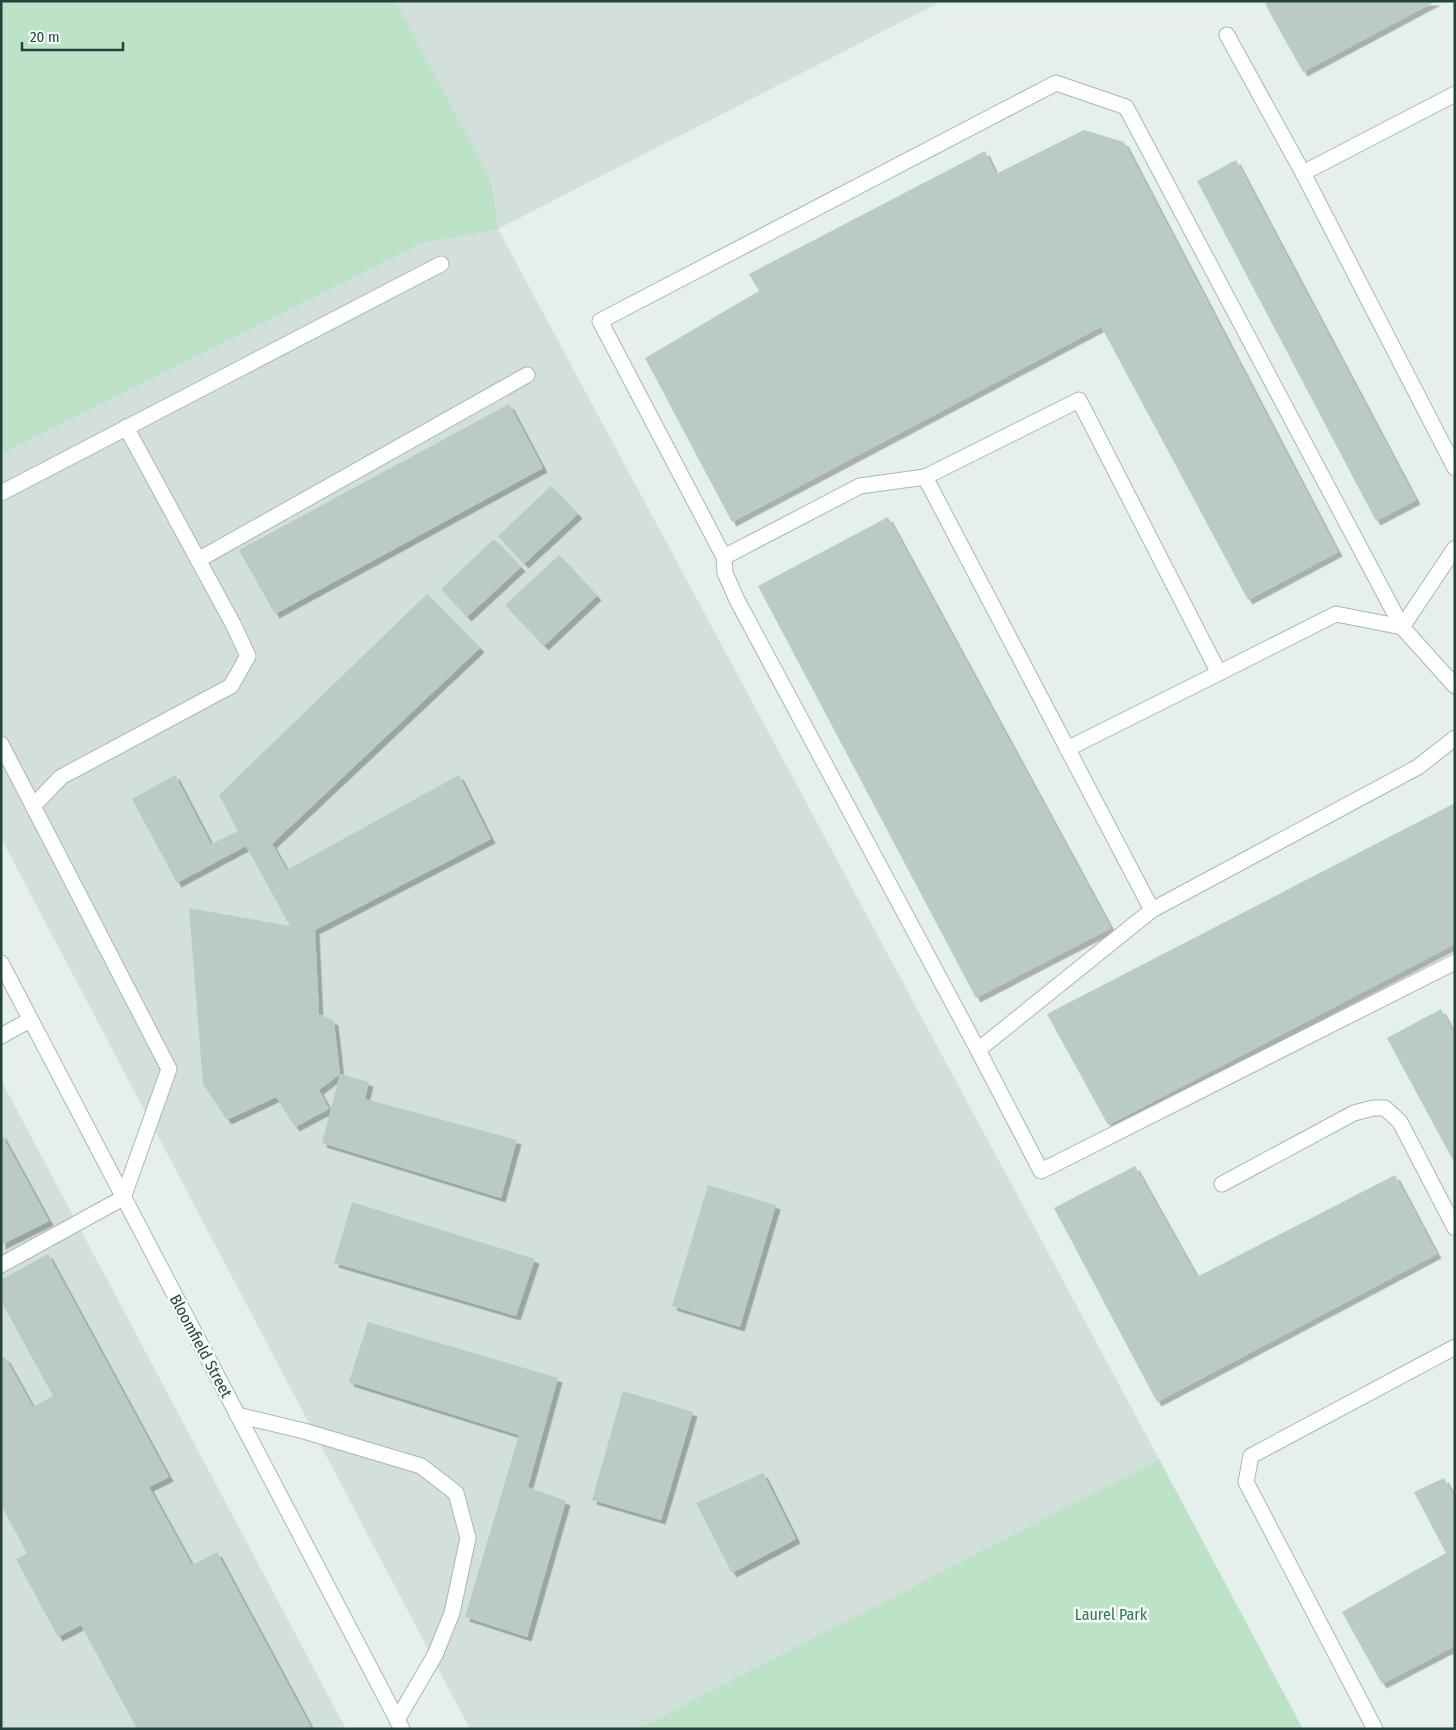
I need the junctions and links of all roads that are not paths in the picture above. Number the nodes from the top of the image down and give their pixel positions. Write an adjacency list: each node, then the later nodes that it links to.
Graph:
1 (1227, 34): 3 (street)
2 (1455, 94): 3 (street)
3 (1303, 173): 7 (street)
4 (441, 264): 6 (street)
5 (527, 375): 12 (street)
6 (126, 427): 9 (street); 12 (street)
7 (1455, 468)
8 (925, 477): 11 (street); 14 (street); 18 (street)
9 (1, 493)
10 (1455, 548): 13 (street)
11 (724, 556): 13 (street); 25 (street)
12 (198, 560): 19 (street)
13 (1402, 627): 14 (street); 15 (street)
14 (1219, 673): 18 (street)
15 (1455, 686)
16 (1455, 738): 20 (street)
17 (1, 744): 19 (street)
18 (1067, 749): 20 (street)
19 (33, 806): 27 (street)
20 (1152, 910): 25 (street)
21 (1455, 962): 25 (street)
22 (1, 963): 23 (street, Bloomfield Street)
23 (30, 1020): 24 (street); 27 (street, Bloomfield Street)
24 (1, 1036)
25 (978, 1050)
26 (1222, 1184): 28 (street)
27 (123, 1198): 29 (street); 31 (street, Bloomfield Street)
28 (1455, 1228)
29 (1, 1265)
30 (1455, 1347): 33 (street)
31 (237, 1415): 32 (street, Bloomfield Street); 32 (street)
32 (399, 1724)
33 (1375, 1729)

